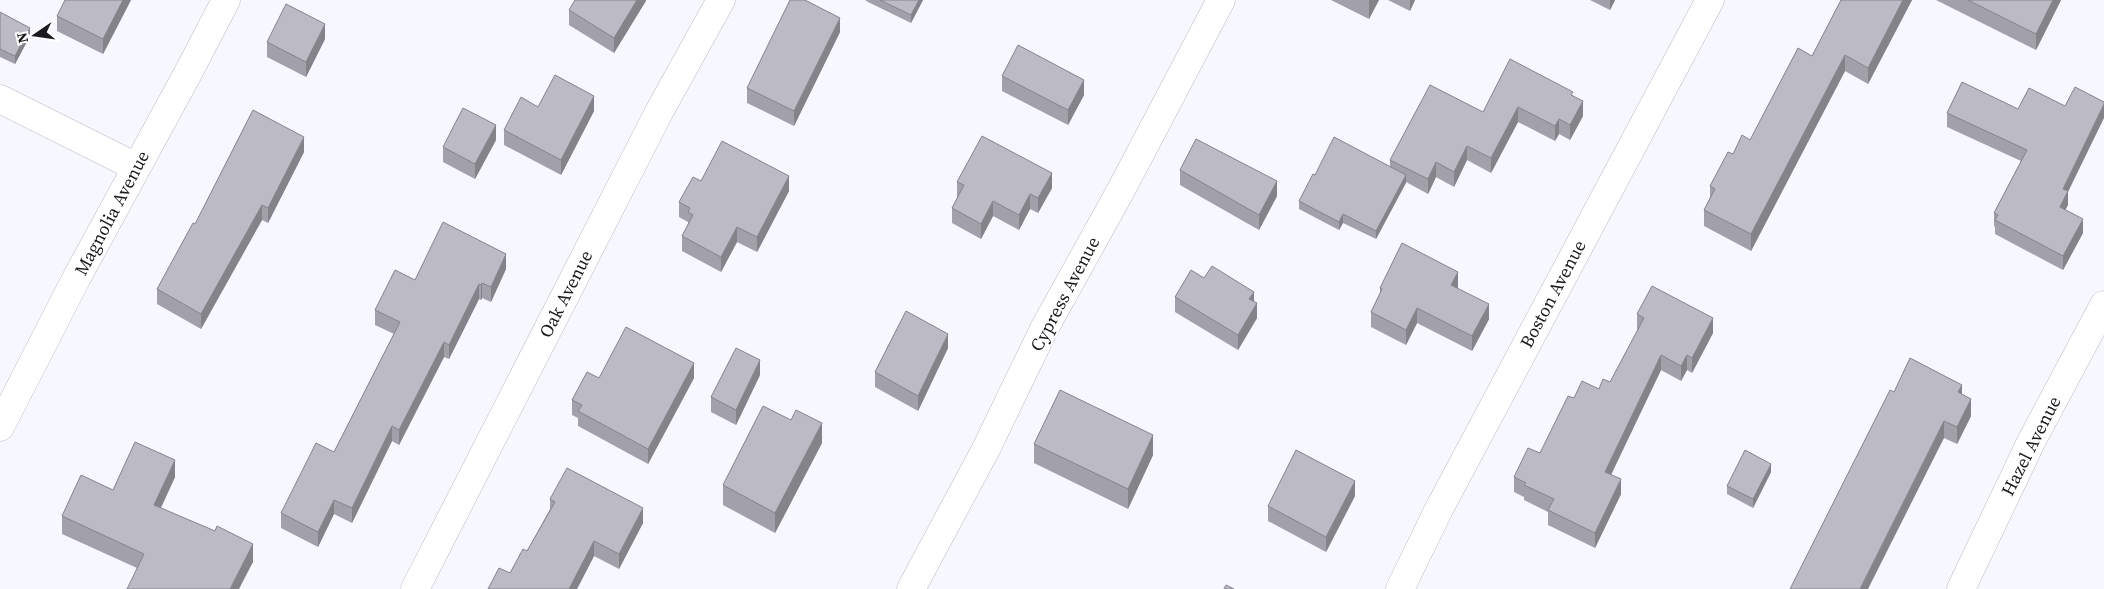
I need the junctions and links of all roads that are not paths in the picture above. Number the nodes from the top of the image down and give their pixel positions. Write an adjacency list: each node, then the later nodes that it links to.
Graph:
1 (226, 0): 6 (street, Magnolia Avenue)
2 (721, 0): 9 (street, Oak Avenue)
3 (1221, 0): 10 (street, Cypress Avenue)
4 (1710, 0): 11 (street, Boston Avenue)
5 (0, 99): 6 (street)
6 (136, 167): 8 (street, Magnolia Avenue)
7 (2104, 305): 12 (street, Hazel Avenue)
8 (0, 427)
9 (415, 589)
10 (912, 589)
11 (1400, 589)
12 (1962, 589)

